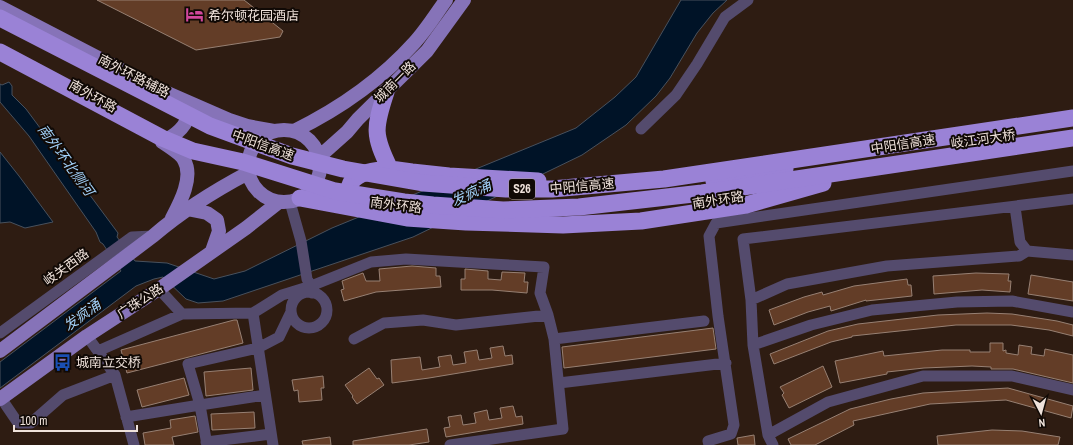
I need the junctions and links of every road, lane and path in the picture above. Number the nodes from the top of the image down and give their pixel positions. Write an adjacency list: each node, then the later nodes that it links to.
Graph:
1 (446, 0): 7 (main road, 城南一路)
2 (464, 0): 9 (main road, 城南一路)
3 (748, 0): 16 (street)
4 (0, 7): 13 (main road, 南外环路辅路)
5 (0, 18): 14 (highway, 中阳信高速 / S26, bridge)
6 (0, 26): 23 (highway, 南外环路)
7 (416, 42): 9 (main road); 18 (main road, 城南一路)
8 (0, 45): 10 (highway, 南外环路)
9 (427, 51): 12 (main road, 城南一路)
10 (8, 53): 19 (highway, 中阳信高速 / S26, bridge); 27 (highway, 南外环路, bridge)
11 (0, 60): 20 (main road)
12 (386, 92): 22 (main road, 城南一路); 24 (highway)
13 (183, 100): 17 (main road, 南外环路辅路); 20 (main road)
14 (1073, 118)
15 (1073, 126): 23 (highway, 岐江河大桥)
16 (641, 129)
17 (274, 131): 18 (main road); 26 (main road)
18 (294, 131): 22 (main road)
19 (1073, 138)
20 (162, 142): 26 (main road); 33 (main road)
21 (1073, 144): 27 (highway, 岐江河大桥)
22 (319, 157): 24 (highway); 29 (main road)
23 (822, 163): 24 (highway)
24 (390, 169): 31 (highway)
25 (1073, 171): 55 (street)
26 (248, 173): 29 (main road); 32 (main road)
27 (823, 183): 31 (highway)
28 (1073, 199): 30 (street)
29 (290, 201): 31 (highway); 34 (main road, 广珠公路); 38 (street)
30 (1015, 207): 35 (street); 40 (street)
31 (362, 209)
32 (187, 210): 33 (main road); 34 (main road)
33 (171, 220): 37 (main road)
34 (212, 251): 39 (main road, 广珠公路)
35 (1027, 251): 36 (street); 40 (street)
36 (1073, 255)
37 (109, 261): 47 (street, 岐关西路); 53 (main road)
38 (310, 286): 41 (street); 41 (street); 43 (street); 45 (street)
39 (159, 289): 44 (street); 48 (main road, 广珠公路)
40 (751, 300): 51 (street)
41 (291, 312): 52 (street)
42 (1073, 312): 51 (street)
43 (253, 313): 44 (street); 52 (street)
44 (182, 314): 54 (street)
45 (548, 315): 49 (street); 50 (street)
46 (704, 321): 50 (street)
47 (0, 333)
48 (86, 336): 54 (street); 60 (main road, 广珠公路)
49 (354, 339)
50 (554, 339): 57 (street)
51 (753, 345): 63 (street)
52 (258, 348): 59 (street); 61 (street)
53 (0, 351)
54 (98, 351): 56 (street)
55 (726, 363): 57 (street); 68 (street)
56 (115, 375): 60 (street); 62 (street)
57 (559, 383): 67 (street)
58 (1073, 390): 63 (street)
59 (265, 395): 61 (street); 64 (street)
60 (1, 399)
61 (200, 405): 62 (street); 65 (street)
62 (126, 417): 66 (street)
63 (768, 434): 69 (street)
64 (272, 440): 65 (street)
65 (206, 443)
66 (134, 445)
67 (450, 445)
68 (709, 445)
69 (773, 445)

